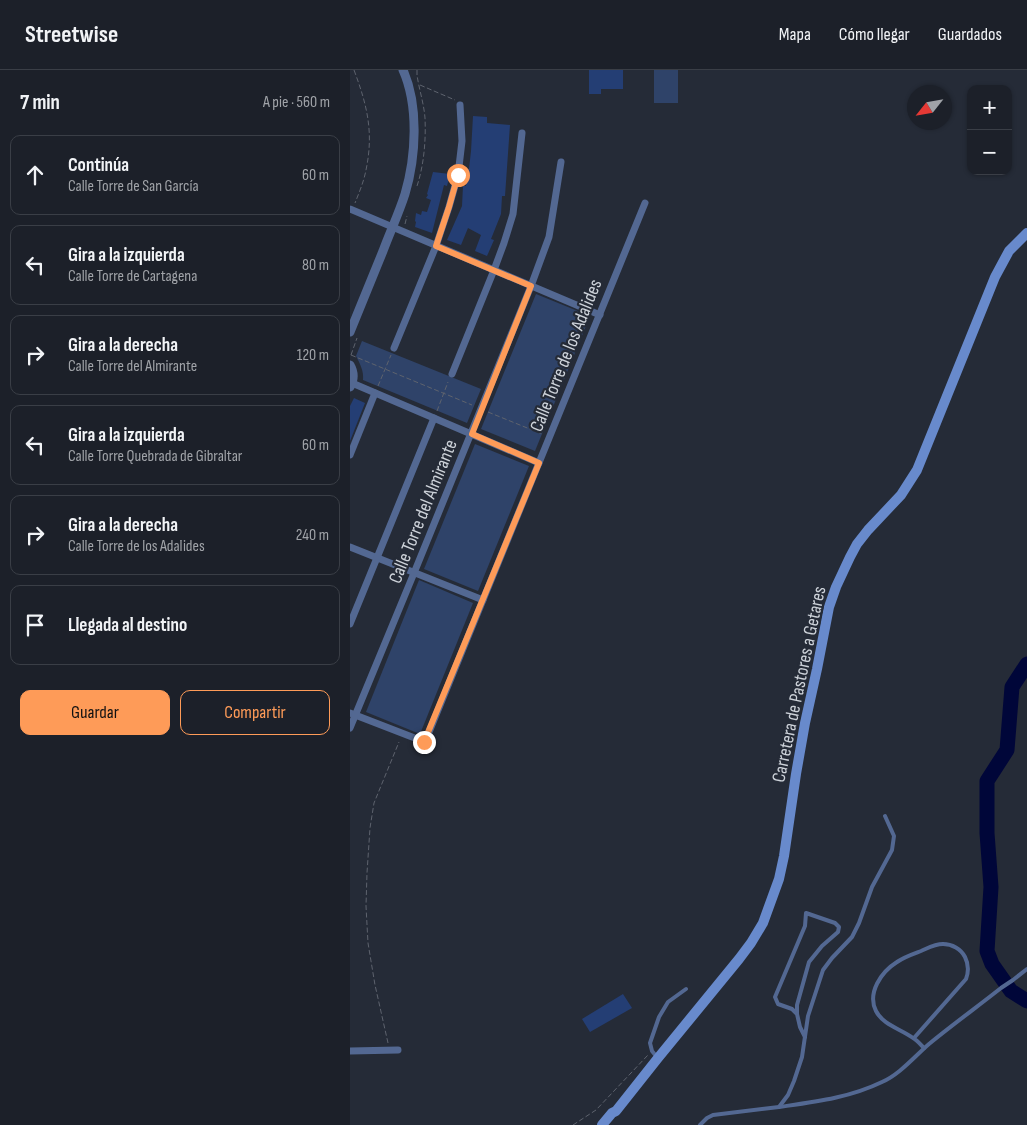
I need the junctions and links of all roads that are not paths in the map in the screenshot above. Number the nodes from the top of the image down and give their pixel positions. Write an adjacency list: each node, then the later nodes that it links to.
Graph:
1 (403, 70): 7 (street)
2 (460, 105): 9 (street)
3 (522, 133): 10 (street)
4 (561, 162): 11 (street, Calle Torre del Almirante)
5 (645, 203): 12 (street, Calle Torre de los Adalides)
6 (351, 210): 7 (street)
7 (392, 228): 9 (street); 13 (street)
8 (1027, 233): 39 (main road, Carretera de Pastores a Getares)
9 (436, 246): 10 (street); 14 (street)
10 (494, 270): 11 (street); 16 (street)
11 (531, 286): 12 (street); 20 (street, Calle Torre del Almirante)
12 (600, 315): 22 (street, Calle Torre de los Adalides)
13 (350, 332)
14 (394, 348)
15 (350, 365): 17 (street)
16 (452, 374)
17 (351, 385): 18 (street)
18 (375, 393): 19 (street); 21 (street)
19 (434, 418): 20 (street); 24 (street)
20 (472, 434): 22 (street); 25 (street, Calle Torre del Almirante)
21 (350, 455)
22 (539, 463): 26 (street, Calle Torre de los Adalides)
23 (350, 547): 24 (street)
24 (377, 558): 25 (street); 27 (street)
25 (414, 573): 26 (street); 28 (street, Calle Torre del Almirante)
26 (483, 600): 28 (street, Calle Torre de los Adalides)
27 (350, 624)
28 (353, 714): 29 (street, Calle Torre del Almirante)
29 (350, 728)
30 (885, 816): 34 (lane)
31 (1027, 969): 36 (lane)
32 (686, 989): 39 (lane)
33 (796, 1014): 33 (lane); 34 (lane)
34 (805, 1037): 40 (lane)
35 (914, 1038): 35 (lane); 36 (lane)
36 (924, 1048): 40 (lane)
37 (394, 1050): 38 (street)
38 (350, 1051)
39 (658, 1058): 41 (main road, Carretera de Pastores a Getares)
40 (778, 1106): 44 (lane)
41 (616, 1111): 42 (main road, Carretera de Pastores a Getares); 43 (main road, Carretera de Pastores a Getares)
42 (602, 1125)
43 (609, 1125)
44 (700, 1125)

